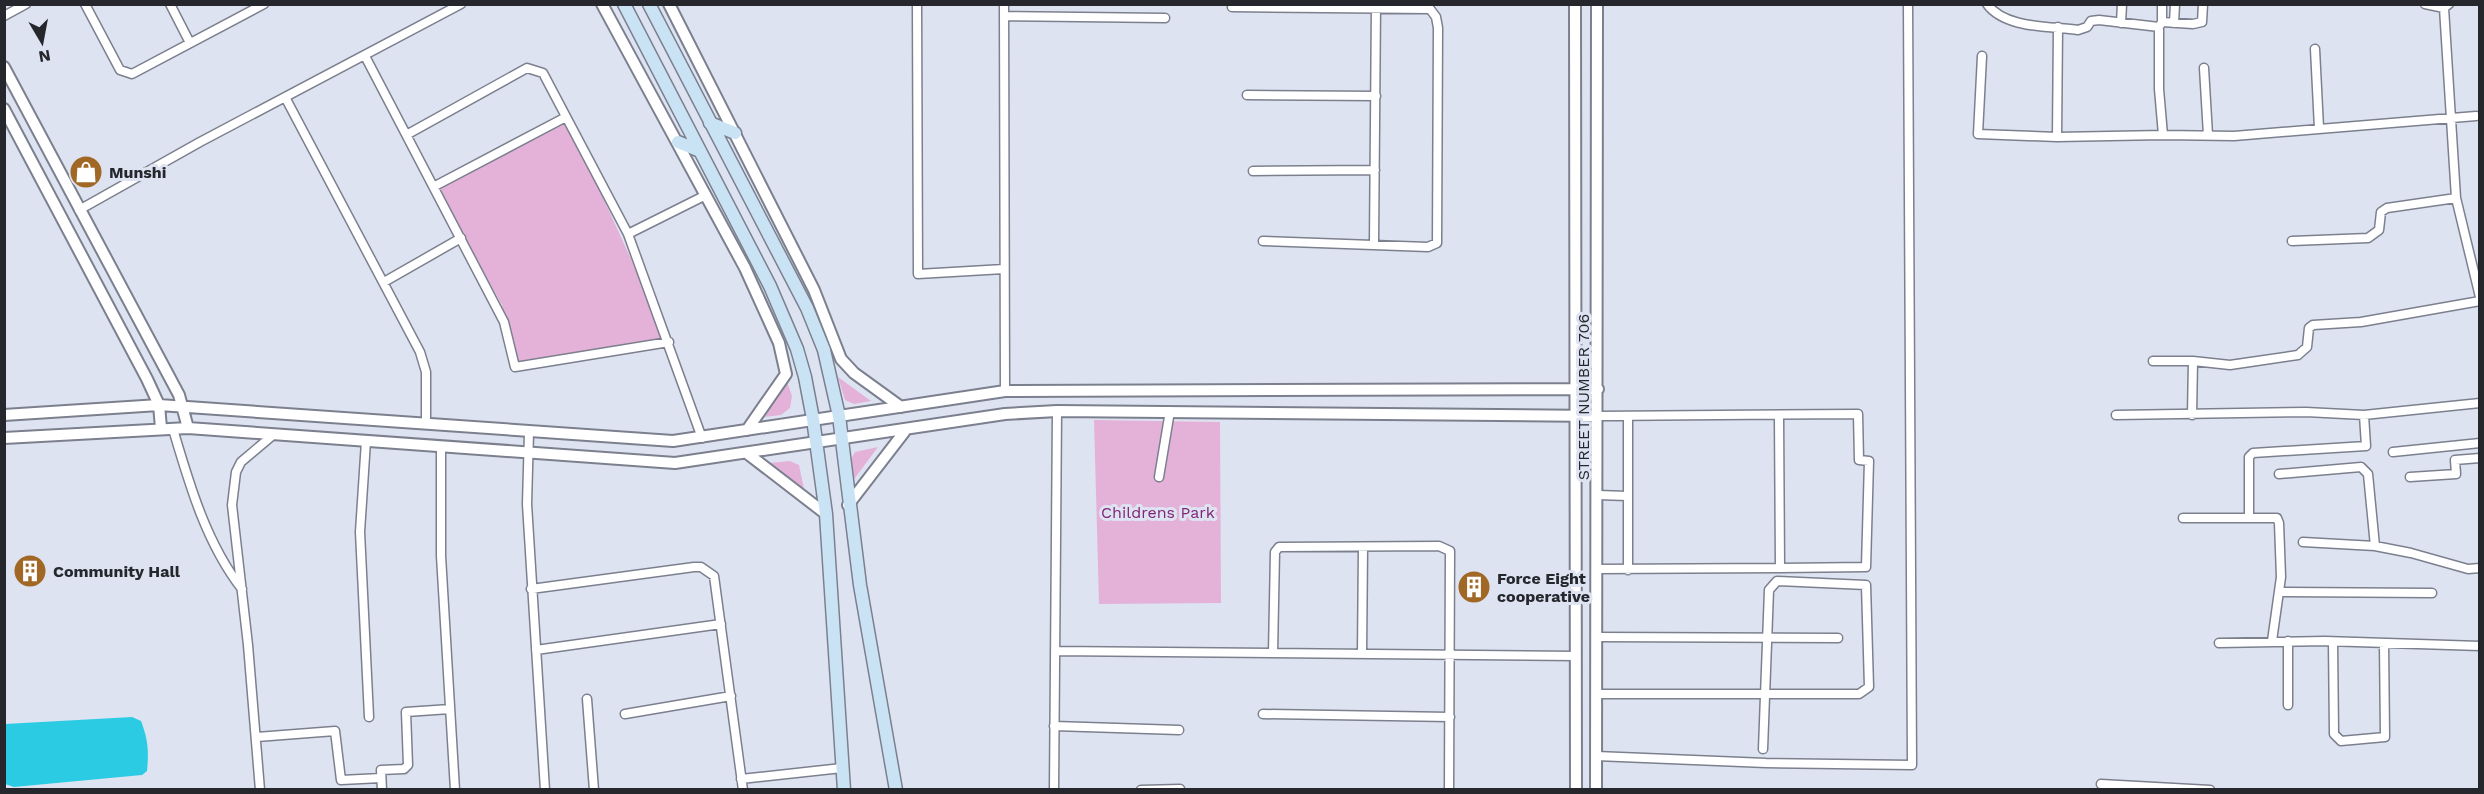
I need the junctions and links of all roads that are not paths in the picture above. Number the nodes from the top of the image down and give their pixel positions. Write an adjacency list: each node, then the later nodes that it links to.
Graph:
1 (26, 4): 24 (street)
2 (85, 4): 31 (street)
3 (170, 4): 31 (street)
4 (264, 4): 31 (street)
5 (460, 4): 33 (street)
6 (602, 4): 51 (street)
7 (624, 4): 52 (main road)
8 (649, 4): 44 (main road)
9 (669, 4): 46 (street)
10 (917, 4): 66 (street)
11 (1004, 4): 25 (street)
12 (1575, 4): 72 (street)
13 (1597, 4): 73 (street, STREET NUMBER 706)
14 (1908, 4): 159 (street)
15 (1987, 4): 30 (street)
16 (2122, 4): 27 (street)
17 (2162, 4): 29 (street)
18 (2175, 4): 28 (street)
19 (2203, 4): 28 (street)
20 (2425, 4): 22 (street)
21 (1376, 6): 23 (street); 38 (street); 63 (street)
22 (2446, 6): 43 (street)
23 (1232, 7)
24 (4, 16)
25 (1004, 16): 26 (street); 66 (street)
26 (1165, 18)
27 (2121, 23): 29 (street); 30 (street)
28 (2174, 23): 29 (street)
29 (2160, 24): 48 (street)
30 (2058, 27): 50 (street)
31 (190, 43)
32 (2315, 49): 45 (street)
33 (365, 56): 39 (street); 47 (street)
34 (1982, 56): 50 (street)
35 (4, 67): 58 (street)
36 (2204, 68): 49 (street)
37 (1247, 95): 38 (street)
38 (1376, 96): 54 (street)
39 (285, 97): 58 (street); 67 (street)
40 (4, 109): 76 (street)
41 (2476, 116): 43 (street)
42 (566, 117): 47 (street); 55 (street); 59 (street)
43 (2449, 118): 45 (street); 57 (street)
44 (710, 123): 46 (main road); 85 (main road)
45 (2319, 129): 49 (street)
46 (735, 133): 78 (street)
47 (408, 134): 55 (street)
48 (2163, 135): 49 (street); 50 (street)
49 (2208, 135)
50 (2056, 136)
51 (678, 142): 52 (main road); 56 (street)
52 (700, 151): 90 (main road)
53 (1253, 171): 54 (street)
54 (1375, 171): 63 (street)
55 (435, 186): 60 (street)
56 (706, 195): 59 (street); 94 (street)
57 (2456, 198): 62 (street); 65 (street)
58 (79, 210): 77 (street)
59 (628, 234): 69 (street)
60 (461, 238): 67 (street); 69 (street)
61 (1263, 241): 63 (street)
62 (2292, 241)
63 (1374, 243)
64 (2480, 256): 65 (street)
65 (2469, 258): 68 (street)
66 (1004, 268): 74 (street)
67 (384, 282): 91 (street)
68 (2480, 299): 71 (street)
69 (669, 342): 99 (street)
70 (2153, 361): 71 (street)
71 (2193, 361): 84 (street)
72 (1577, 389): 73 (street); 74 (street); 82 (street)
73 (1598, 389): 86 (street, STREET NUMBER 706)
74 (1005, 391): 78 (street)
75 (2480, 403): 88 (street)
76 (159, 405): 77 (street); 81 (street); 92 (street)
77 (184, 406): 91 (street); 93 (street)
78 (901, 407): 85 (street)
79 (1057, 411): 80 (street); 95 (street); 140 (street)
80 (1170, 411): 82 (street); 110 (street)
81 (4, 415)
82 (1575, 415): 86 (street); 144 (street)
83 (2116, 415): 84 (street)
84 (2192, 415): 88 (street)
85 (839, 416): 90 (street); 100 (main road)
86 (1598, 416): 89 (street); 112 (street, STREET NUMBER 706)
87 (1779, 416): 89 (street); 121 (street); 121 (street)
88 (2364, 416): 117 (street)
89 (1628, 417): 113 (street)
90 (813, 419): 94 (street); 102 (main road)
91 (426, 424): 96 (street)
92 (167, 428): 93 (street); 98 (street); 125 (street)
93 (188, 428): 97 (street)
94 (747, 430): 99 (street)
95 (905, 430): 100 (street); 114 (street)
96 (529, 433): 99 (street); 106 (street)
97 (273, 435): 101 (street); 125 (street)
98 (4, 438)
99 (702, 438)
100 (841, 440): 102 (street); 114 (main road)
101 (366, 441): 104 (street); 153 (street)
102 (817, 444): 107 (street); 115 (main road)
103 (2480, 444): 105 (street)
104 (441, 446): 106 (street); 150 (street)
105 (2393, 452)
106 (529, 453): 107 (street); 126 (street)
107 (748, 454): 115 (street)
108 (2480, 458): 111 (street)
109 (2279, 474): 119 (street)
110 (1160, 477)
111 (2410, 477)
112 (1598, 495): 113 (street); 123 (street, STREET NUMBER 706)
113 (1627, 496): 124 (street)
114 (848, 505): 172 (main road)
115 (826, 514): 160 (main road)
116 (2183, 518): 117 (street)
117 (2249, 518): 127 (street)
118 (2303, 542): 119 (street)
119 (2375, 546): 122 (street)
120 (1363, 547): 141 (street); 142 (street); 143 (street)
121 (1780, 567): 124 (street)
122 (2480, 568)
123 (1597, 569): 124 (street); 130 (street, STREET NUMBER 706)
124 (1628, 570)
125 (242, 589): 157 (street)
126 (531, 589): 129 (street); 139 (street)
127 (2279, 592): 128 (street); 133 (street)
128 (2432, 593)
129 (721, 624): 139 (street); 147 (street)
130 (1597, 637): 132 (street); 145 (street, STREET NUMBER 706)
131 (1838, 638): 132 (street)
132 (1766, 639): 146 (street); 146 (street)
133 (2272, 641): 134 (street); 136 (street)
134 (2288, 641): 135 (street); 149 (street)
135 (2333, 642): 137 (street); 137 (street)
136 (2219, 643)
137 (2384, 643): 138 (street)
138 (2480, 646)
139 (536, 650): 168 (street)
140 (1055, 651): 141 (street); 155 (street)
141 (1273, 653): 142 (street)
142 (1362, 654): 143 (street)
143 (1450, 654): 144 (street); 154 (street)
144 (1576, 656): 177 (street)
145 (1597, 694): 146 (street); 159 (street, STREET NUMBER 706)
146 (1764, 694): 158 (street)
147 (731, 696): 151 (street); 162 (street)
148 (587, 699): 169 (street)
149 (2288, 705)
150 (450, 709): 161 (street); 167 (street)
151 (626, 714)
152 (1263, 714): 154 (street)
153 (369, 717)
154 (1450, 717): 176 (street)
155 (1054, 726): 156 (street); 173 (street)
156 (1179, 730)
157 (257, 737): 161 (street); 165 (street)
158 (1763, 749)
159 (1596, 756): 178 (street, STREET NUMBER 706)
160 (842, 768): 162 (street); 171 (main road)
161 (381, 778): 166 (street)
162 (741, 779): 170 (street)
163 (2101, 784): 164 (street)
164 (2163, 788): 179 (street)
165 (260, 789)
166 (382, 789)
167 (455, 789)
168 (544, 789)
169 (594, 789)
170 (743, 789)
171 (844, 789)
172 (896, 789)
173 (1054, 789)
174 (1141, 789): 175 (street)
175 (1180, 789)
176 (1449, 789)
177 (1576, 789)
178 (1596, 789)
179 (2210, 789)

